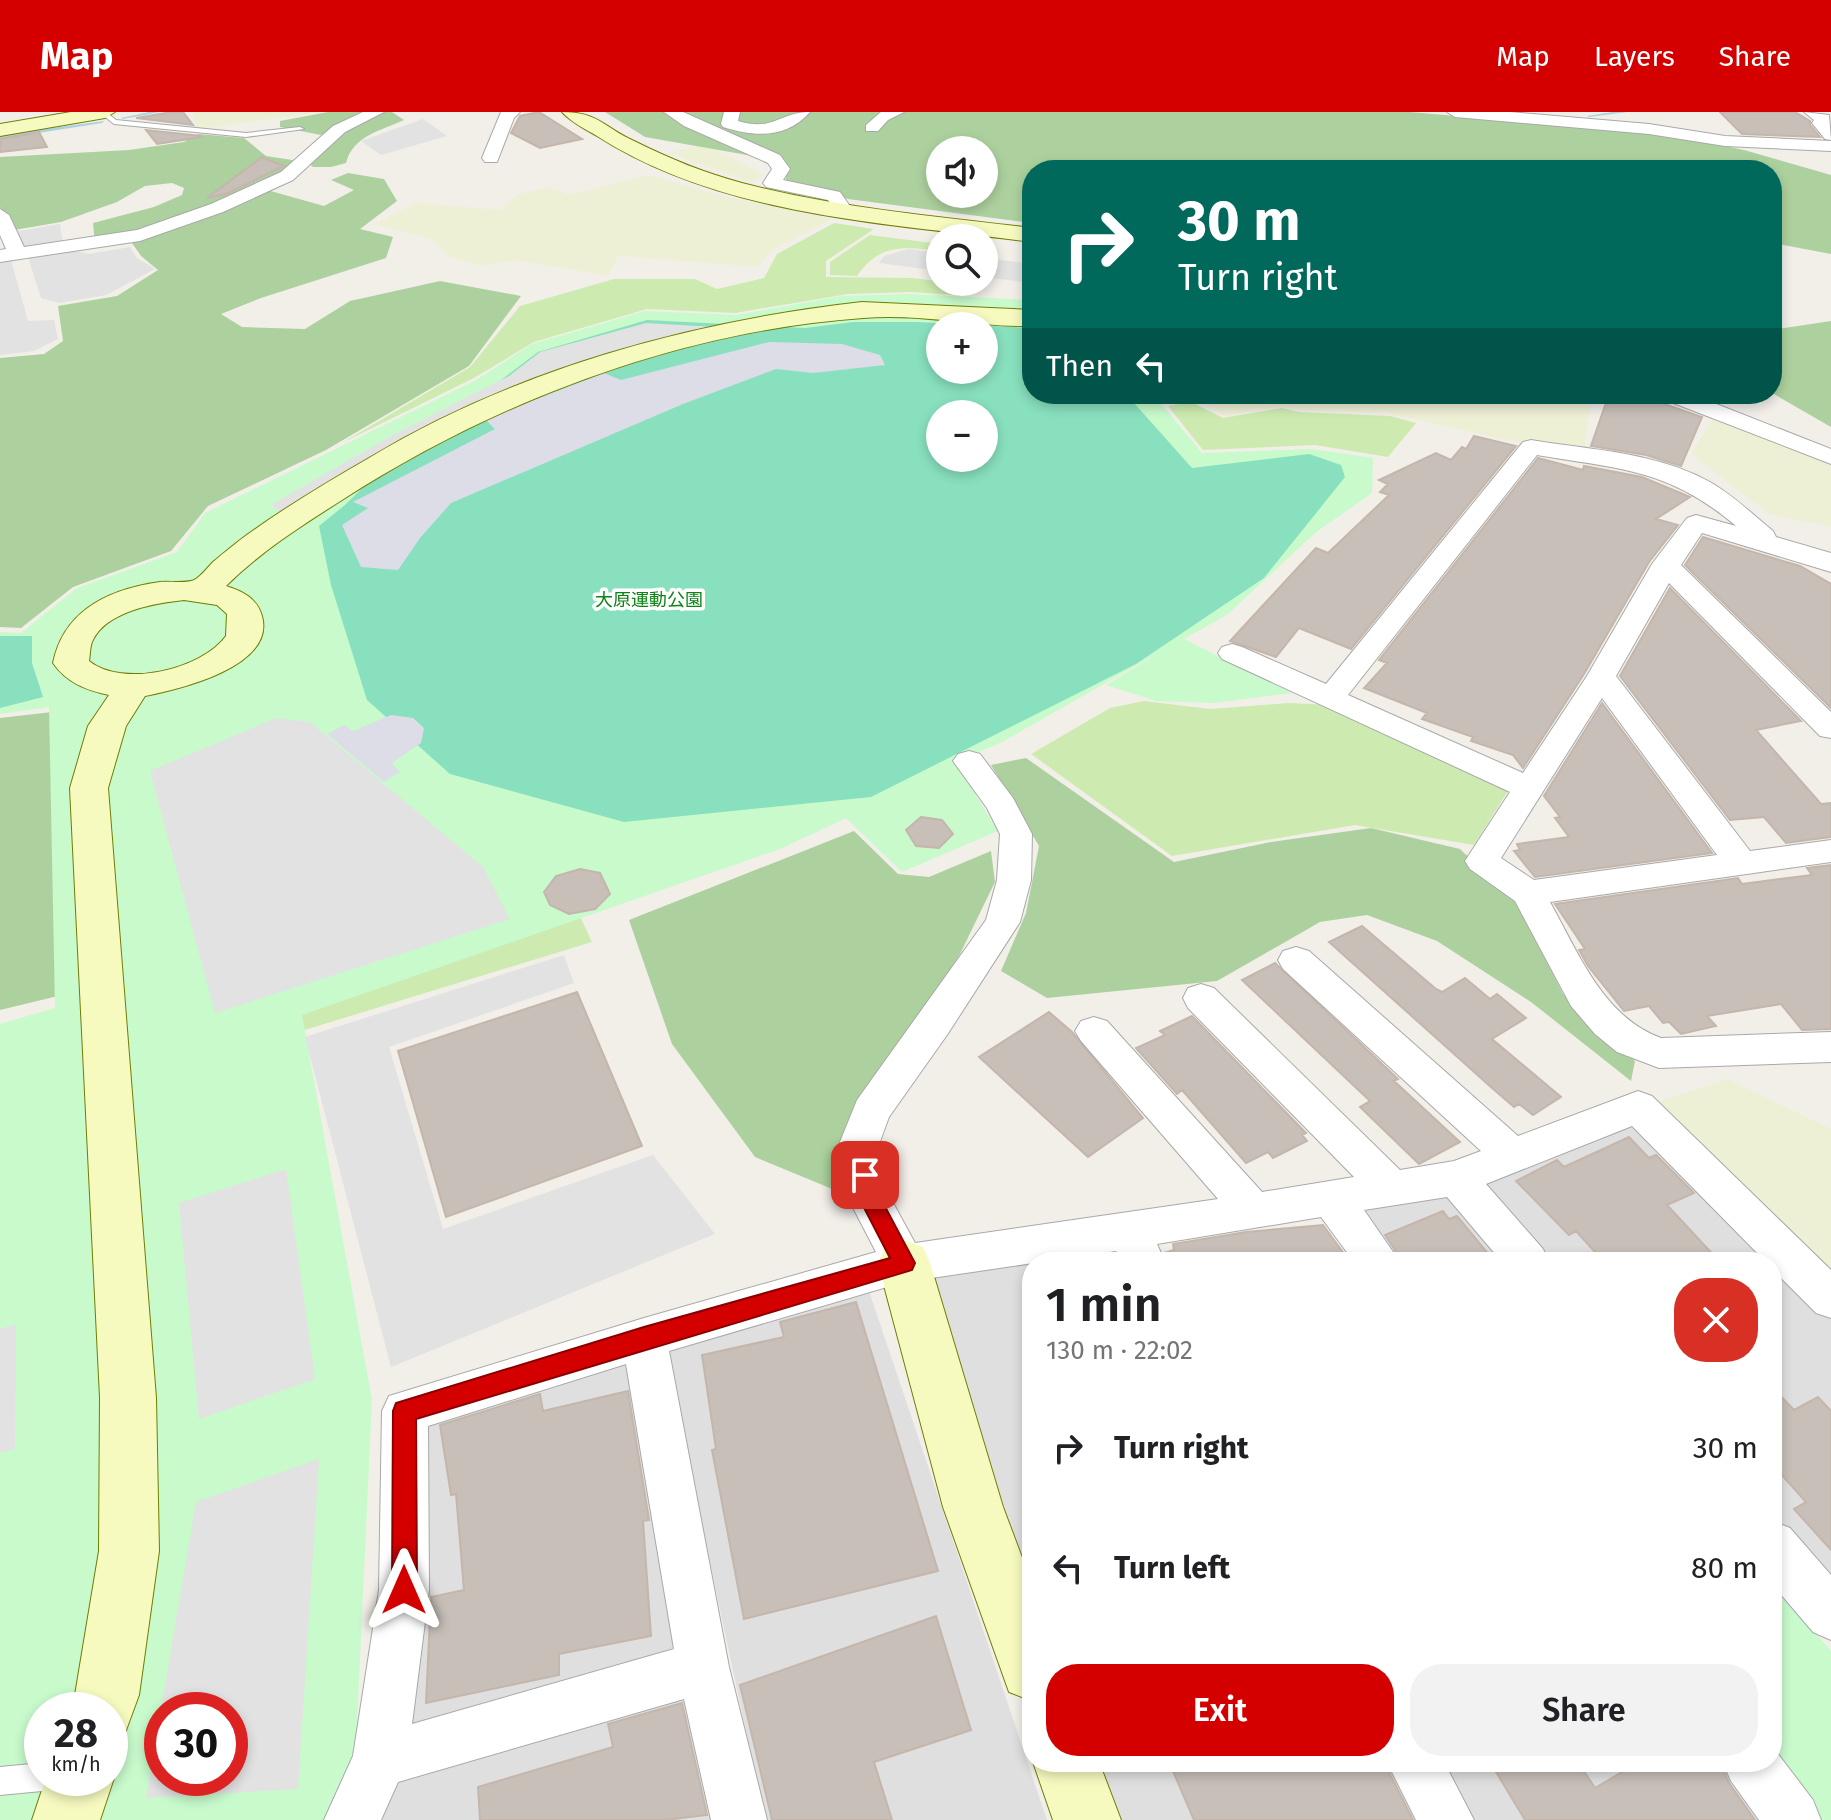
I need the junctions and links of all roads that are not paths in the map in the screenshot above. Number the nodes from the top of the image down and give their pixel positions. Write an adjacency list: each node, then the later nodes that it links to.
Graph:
1 (103, 112): 12 (lane); 13 (street)
2 (376, 112): 20 (street)
3 (512, 112): 16 (street)
4 (572, 112): 17 (street)
5 (672, 112): 17 (street)
6 (732, 112): 7 (street)
7 (802, 112)
8 (896, 112): 11 (street)
9 (1455, 112): 15 (street)
10 (1812, 112): 14 (street)
11 (872, 128)
12 (300, 129)
13 (0, 130)
14 (1831, 135)
15 (1831, 146)
16 (491, 158)
17 (843, 209): 19 (street)
18 (0, 215): 20 (street)
19 (1022, 234)
20 (9, 255)
21 (1022, 317): 27 (street)
22 (1696, 404): 23 (street)
23 (1831, 457)
24 (1774, 545): 25 (street); 26 (street); 31 (street)
25 (1665, 564): 29 (street); 32 (street)
26 (1831, 564)
27 (203, 591): 30 (street); 30 (street)
28 (1232, 653): 31 (street)
29 (1601, 676): 34 (street); 36 (street)
30 (133, 687): 59 (street)
31 (1331, 697): 34 (street)
32 (1831, 729)
33 (969, 761): 52 (street)
34 (1527, 787): 37 (street)
35 (1831, 851): 36 (street)
36 (1740, 862): 37 (street)
37 (1528, 893): 41 (street)
38 (1296, 960): 42 (street)
39 (1201, 998): 44 (street)
40 (1094, 1031): 46 (street)
41 (1831, 1047)
42 (1513, 1156): 43 (street); 53 (street)
43 (1456, 1178): 44 (street); 50 (street)
44 (1392, 1189): 45 (street)
45 (1331, 1198): 46 (street); 49 (street)
46 (1254, 1211): 47 (street)
47 (1136, 1247): 48 (street)
48 (1064, 1252)
49 (1372, 1252)
50 (1519, 1252)
51 (1022, 1255): 52 (street)
52 (904, 1263): 54 (street); 57 (street)
53 (1831, 1299)
54 (644, 1338): 58 (street); 60 (street)
55 (1782, 1558): 56 (street)
56 (1831, 1614)
57 (1022, 1642)
58 (703, 1667): 60 (street); 69 (street)
59 (107, 1692)
60 (380, 1760): 68 (street)
61 (1070, 1772): 70 (street)
62 (1420, 1772): 71 (street)
63 (1757, 1772): 72 (street)
64 (24, 1779): 65 (lane)
65 (0, 1781)
66 (74, 1796): 67 (street)
67 (66, 1820)
68 (352, 1820)
69 (739, 1820)
70 (1087, 1820)
71 (1446, 1820)
72 (1793, 1820)

